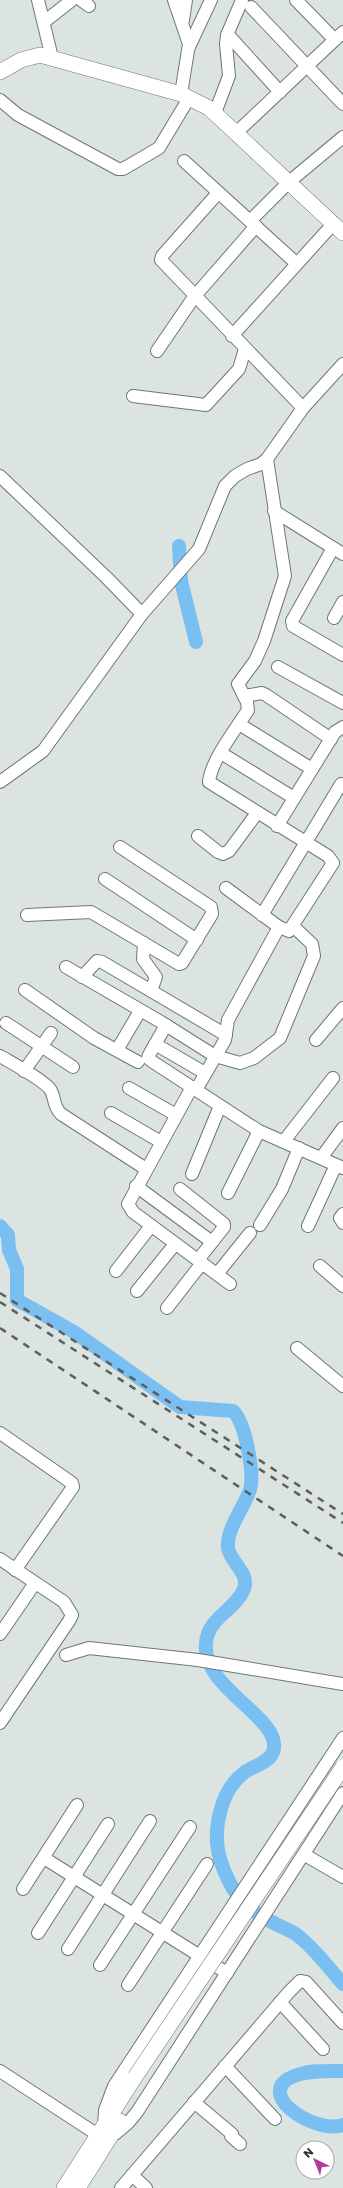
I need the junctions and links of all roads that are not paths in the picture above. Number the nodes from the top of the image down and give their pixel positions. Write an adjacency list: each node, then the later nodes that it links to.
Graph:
1 (38, 0): 9 (street)
2 (72, 0): 9 (street)
3 (174, 0): 8 (street)
4 (186, 0): 8 (street)
5 (211, 0): 12 (street)
6 (296, 0): 10 (street)
7 (246, 4): 16 (street); 22 (street)
8 (182, 21): 12 (street)
9 (44, 22): 14 (street)
10 (339, 36): 16 (street)
11 (231, 38): 18 (street)
12 (189, 47): 19 (street)
13 (36, 56): 14 (main road); 15 (main road); 17 (main road)
14 (52, 58): 19 (main road)
15 (0, 62)
16 (306, 67): 18 (street); 21 (street)
17 (0, 72)
18 (280, 92): 23 (street)
19 (185, 96): 20 (street); 22 (main road)
20 (0, 100)
21 (343, 104)
22 (215, 114): 23 (main road)
23 (236, 133): 26 (main road)
24 (343, 137): 26 (street)
25 (184, 161): 27 (street)
26 (289, 182): 28 (street); 29 (main road)
27 (218, 193): 28 (street); 31 (street)
28 (253, 224): 30 (street); 31 (street)
29 (338, 229): 30 (street)
30 (296, 263): 32 (street)
31 (194, 297): 32 (street); 34 (street)
32 (232, 336): 33 (street)
33 (245, 349): 36 (street); 37 (street)
34 (157, 351)
35 (343, 364): 37 (street)
36 (134, 396)
37 (303, 408): 38 (street)
38 (267, 459): 40 (street); 43 (street)
39 (0, 476): 43 (street)
40 (274, 511): 41 (street); 47 (street)
41 (338, 551): 45 (street)
42 (343, 602): 44 (street)
43 (142, 614): 54 (street)
44 (334, 618)
45 (343, 655)
46 (278, 667): 48 (street)
47 (244, 696): 49 (street); 51 (street)
48 (343, 703)
49 (239, 724): 52 (street); 53 (street)
50 (343, 727): 51 (street)
51 (331, 739): 53 (street)
52 (221, 753): 56 (street); 57 (street)
53 (312, 769): 56 (street)
54 (0, 782)
55 (342, 784): 60 (street)
56 (294, 798): 58 (street)
57 (257, 812): 58 (street); 59 (street)
58 (277, 826): 60 (street)
59 (198, 836)
60 (306, 843): 65 (street); 67 (street)
61 (120, 848): 68 (street)
62 (105, 879): 68 (street)
63 (226, 888): 65 (street)
64 (27, 915): 69 (street)
65 (262, 915): 66 (street)
66 (279, 927): 67 (street); 79 (street)
67 (294, 927): 85 (street)
68 (197, 940): 69 (street)
69 (144, 943): 73 (street)
70 (66, 967): 71 (street)
71 (82, 977): 73 (street); 75 (street)
72 (25, 990): 83 (street)
73 (154, 993): 75 (street); 79 (street)
74 (343, 1008): 80 (street)
75 (143, 1012): 77 (street); 83 (street)
76 (6, 1023): 82 (street)
77 (166, 1025): 81 (street); 85 (street)
78 (51, 1033): 82 (street)
79 (226, 1035): 85 (street)
80 (316, 1040)
81 (155, 1044): 89 (street); 92 (street)
82 (42, 1046): 87 (street); 88 (street)
83 (117, 1050): 86 (street)
84 (0, 1056): 88 (street)
85 (215, 1056): 89 (street)
86 (138, 1062)
87 (73, 1067)
88 (24, 1071): 103 (street)
89 (206, 1073): 92 (street)
90 (333, 1078): 98 (street)
91 (129, 1088): 95 (street)
92 (194, 1088): 93 (street); 95 (street)
93 (220, 1106): 97 (street); 104 (street)
94 (111, 1113): 99 (street)
95 (176, 1115): 99 (street)
96 (343, 1128): 101 (street)
97 (259, 1131): 98 (street); 107 (street)
98 (284, 1141): 100 (street)
99 (161, 1142): 103 (street)
100 (299, 1148): 101 (street); 110 (street)
101 (321, 1158): 102 (street)
102 (340, 1166): 112 (street)
103 (146, 1169): 105 (street)
104 (192, 1174)
105 (136, 1186): 111 (street); 114 (street)
106 (180, 1189): 114 (street)
107 (228, 1193)
108 (343, 1214): 109 (street)
109 (343, 1223)
110 (260, 1225)
111 (151, 1226): 115 (street); 118 (street)
112 (308, 1226)
113 (250, 1233): 119 (street)
114 (212, 1242): 116 (street)
115 (175, 1244): 116 (street); 122 (street)
116 (200, 1262): 119 (street); 123 (street)
117 (320, 1266): 121 (street)
118 (116, 1271)
119 (217, 1274): 120 (street)
120 (230, 1284)
121 (343, 1286)
122 (137, 1292)
123 (167, 1308)
124 (298, 1348): 125 (street)
125 (343, 1386)
126 (0, 1433): 128 (street)
127 (0, 1560): 128 (street)
128 (15, 1570): 129 (street)
129 (35, 1582): 130 (street); 133 (street)
130 (0, 1634)
131 (66, 1655): 132 (street)
132 (343, 1684)
133 (0, 1723)
134 (343, 1738): 153 (street)
135 (343, 1767): 162 (main road, bridge)
136 (343, 1782): 162 (main road)
137 (343, 1793): 142 (street)
138 (78, 1805): 143 (street)
139 (150, 1821): 148 (street)
140 (108, 1824): 145 (street)
141 (190, 1827): 149 (street)
142 (305, 1855): 146 (street); 155 (street)
143 (44, 1858): 145 (street); 147 (street)
144 (207, 1864): 151 (street)
145 (74, 1877): 148 (street); 150 (street)
146 (343, 1877)
147 (23, 1890)
148 (103, 1896): 149 (street); 152 (street)
149 (133, 1915): 151 (street); 154 (street)
150 (38, 1933)
151 (162, 1933): 153 (street); 156 (street)
152 (68, 1949)
153 (199, 1957): 155 (street); 165 (street)
154 (100, 1965)
155 (227, 1973): 165 (street)
156 (128, 1985)
157 (280, 2002): 158 (street); 159 (street); 160 (street)
158 (343, 2023)
159 (323, 2049)
160 (225, 2066): 163 (street); 164 (street)
161 (0, 2071): 165 (street)
162 (139, 2080): 165 (main road)
163 (194, 2102): 166 (street); 167 (street)
164 (275, 2119)
165 (103, 2134): 168 (main road); 169 (main road)
166 (240, 2144)
167 (132, 2175): 170 (street); 171 (street)
168 (64, 2188)
169 (78, 2188)
170 (121, 2188)
171 (146, 2188)

